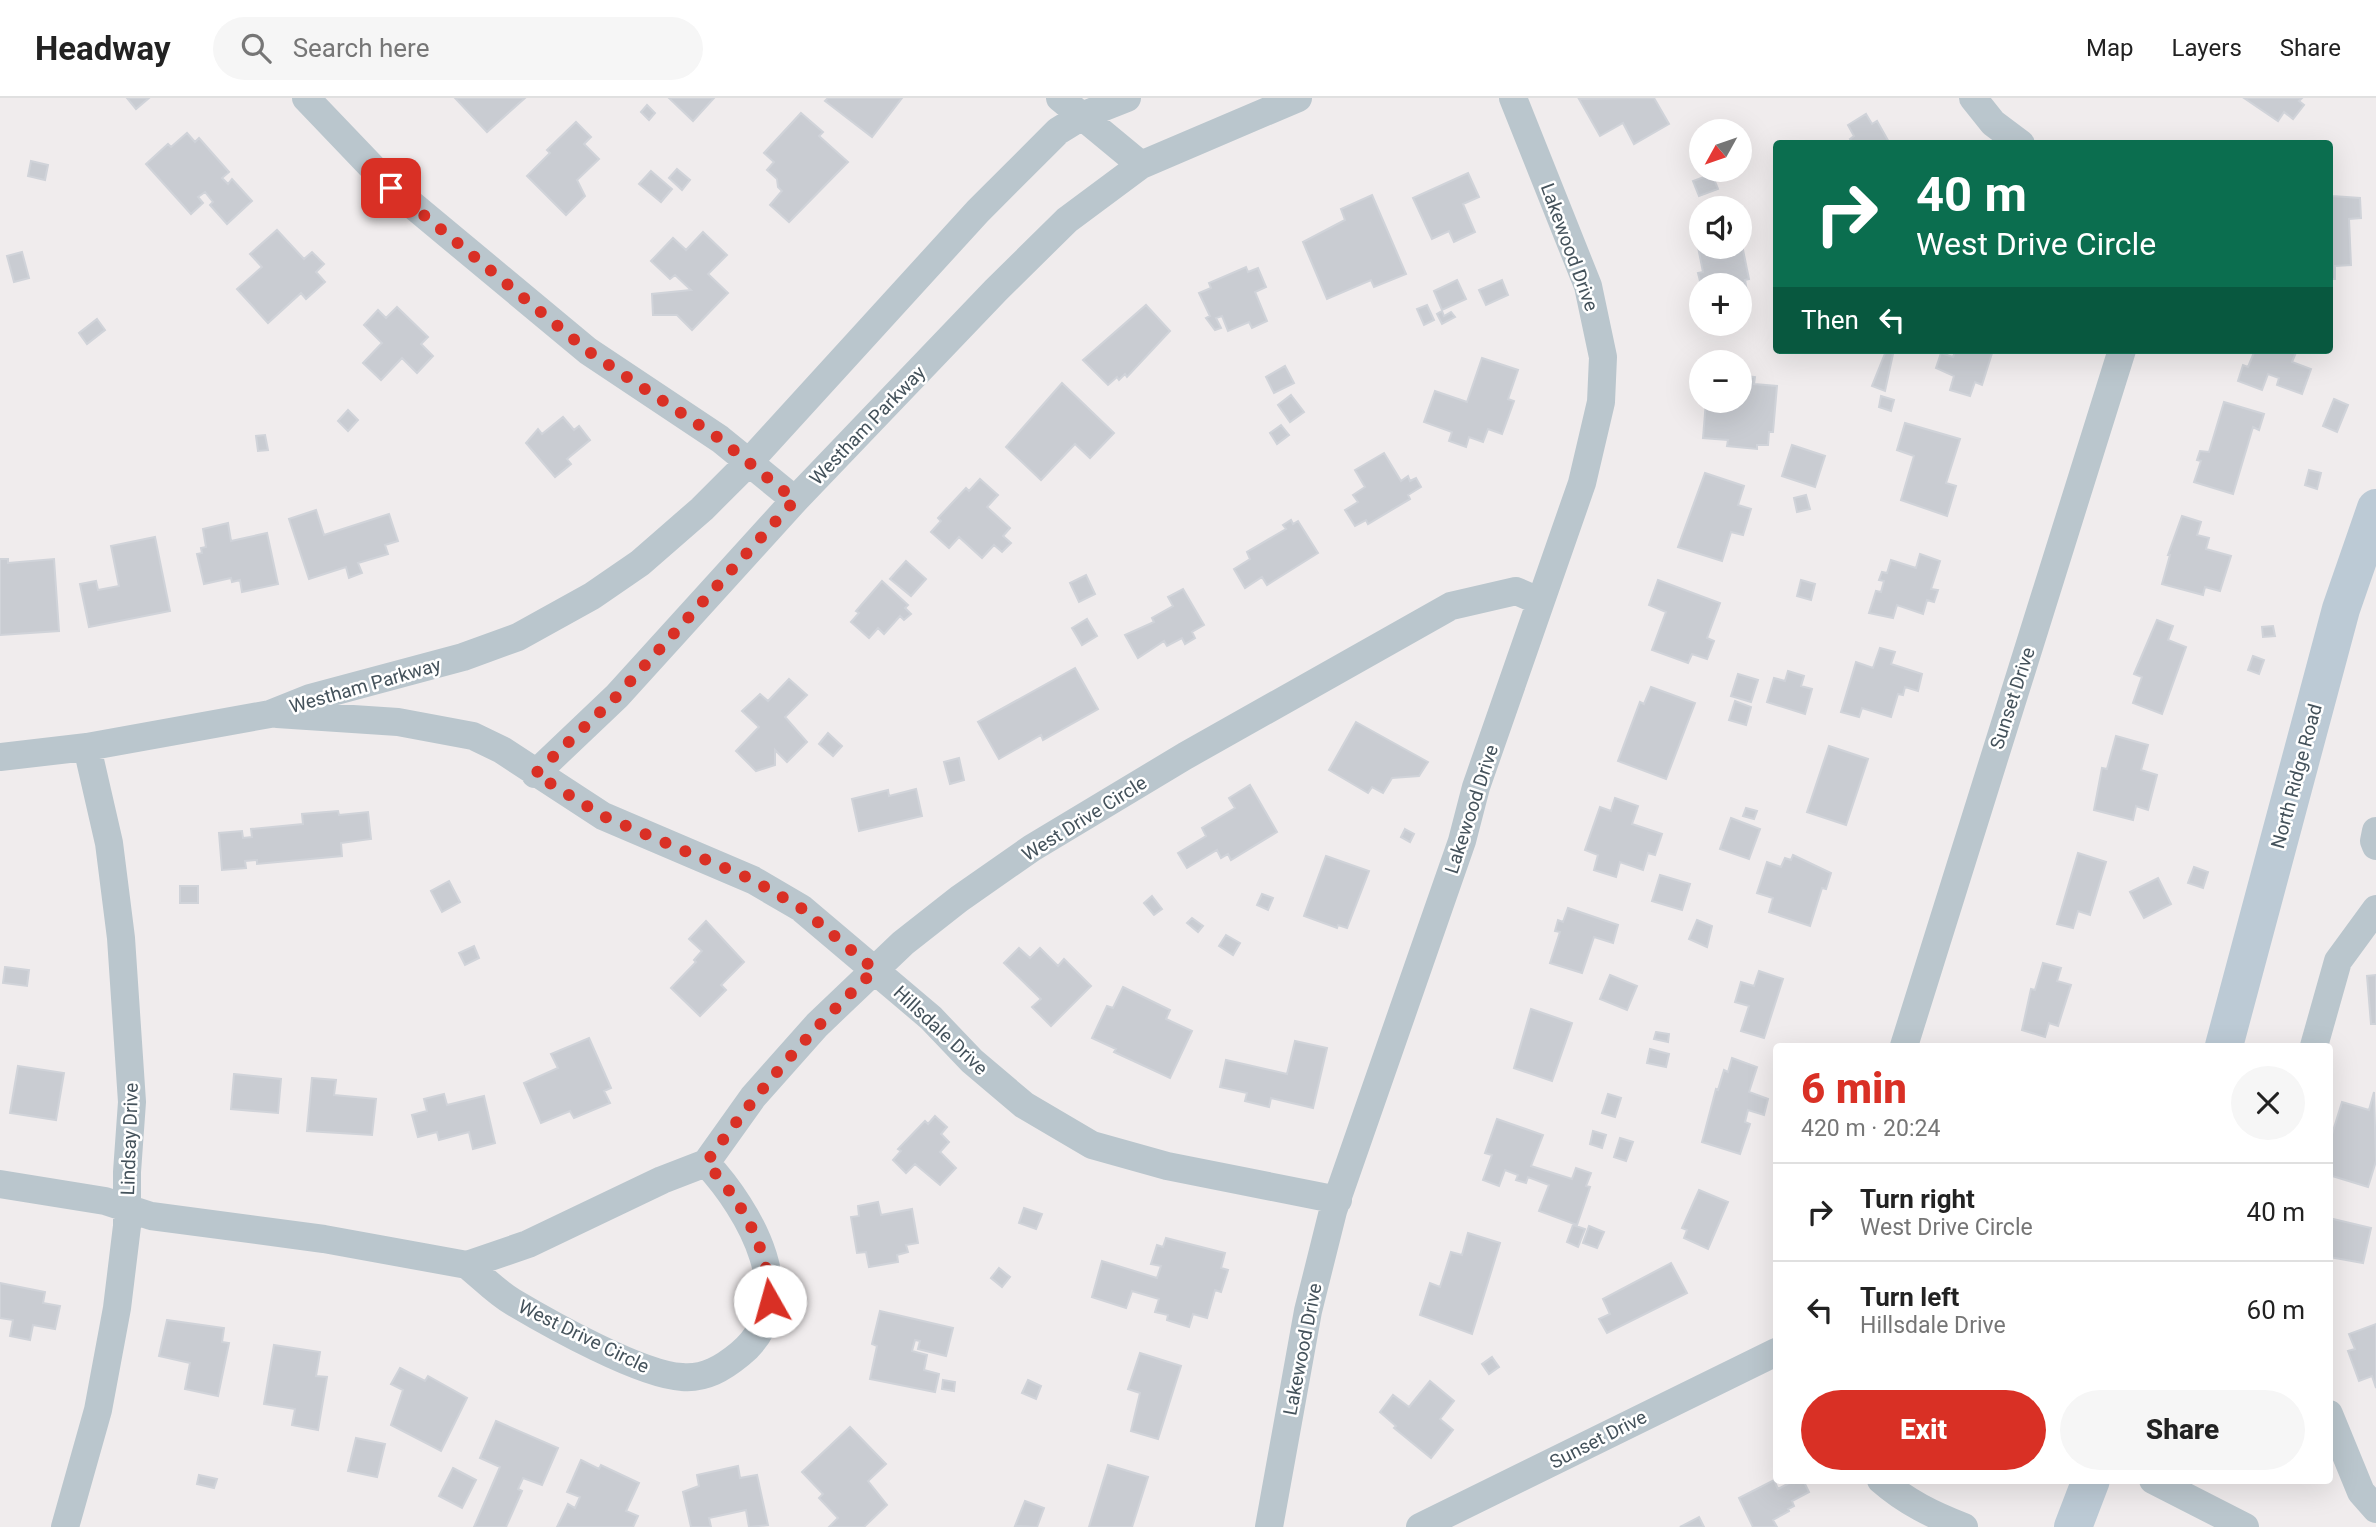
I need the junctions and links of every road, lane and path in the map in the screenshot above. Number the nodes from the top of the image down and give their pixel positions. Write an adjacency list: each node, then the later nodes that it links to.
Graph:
1 (306, 98): 11 (street)
2 (1060, 98): 7 (street)
3 (1127, 98): 7 (street, Westham Parkway)
4 (1298, 98): 9 (street, Westham Parkway)
5 (1513, 98): 14 (street, Lakewood Drive)
6 (1973, 98): 8 (street)
7 (1084, 115): 9 (street); 11 (street, Westham Parkway)
8 (2016, 140)
9 (1141, 166): 12 (street, Westham Parkway)
10 (2121, 354): 23 (street, Sunset Drive)
11 (750, 461): 12 (street); 15 (street, Westham Parkway)
12 (795, 500): 18 (street, Westham Parkway)
13 (2376, 508): 24 (main road, North Ridge Road)
14 (1539, 601): 22 (street, West Drive Circle); 28 (street, Lakewood Drive)
15 (270, 714): 16 (street, Westham Parkway); 18 (street, Westham Parkway)
16 (87, 747): 17 (street, Westham Parkway); 29 (street, Lindsay Drive)
17 (0, 757)
18 (535, 774): 22 (street, Hillsdale Drive)
19 (2376, 831): 20 (street)
20 (2376, 846)
21 (2376, 909): 25 (street)
22 (875, 970): 26 (street, West Drive Circle); 28 (street, Hillsdale Drive)
23 (1905, 1043)
24 (2225, 1043)
25 (2315, 1043)
26 (706, 1163): 30 (street); 30 (street, West Drive Circle)
27 (0, 1184): 29 (street, West Drive Circle)
28 (1338, 1200): 38 (street, Lakewood Drive)
29 (127, 1209): 30 (street, West Drive Circle); 37 (street, Lindsay Drive)
30 (467, 1265)
31 (1773, 1353): 39 (street, Sunset Drive)
32 (2333, 1423): 36 (street)
33 (1886, 1484): 40 (street)
34 (2089, 1484): 41 (main road)
35 (2161, 1484): 42 (street)
36 (2376, 1509)
37 (65, 1527)
38 (1269, 1527)
39 (1420, 1527)
40 (1964, 1527)
41 (2073, 1527)
42 (2245, 1527)

